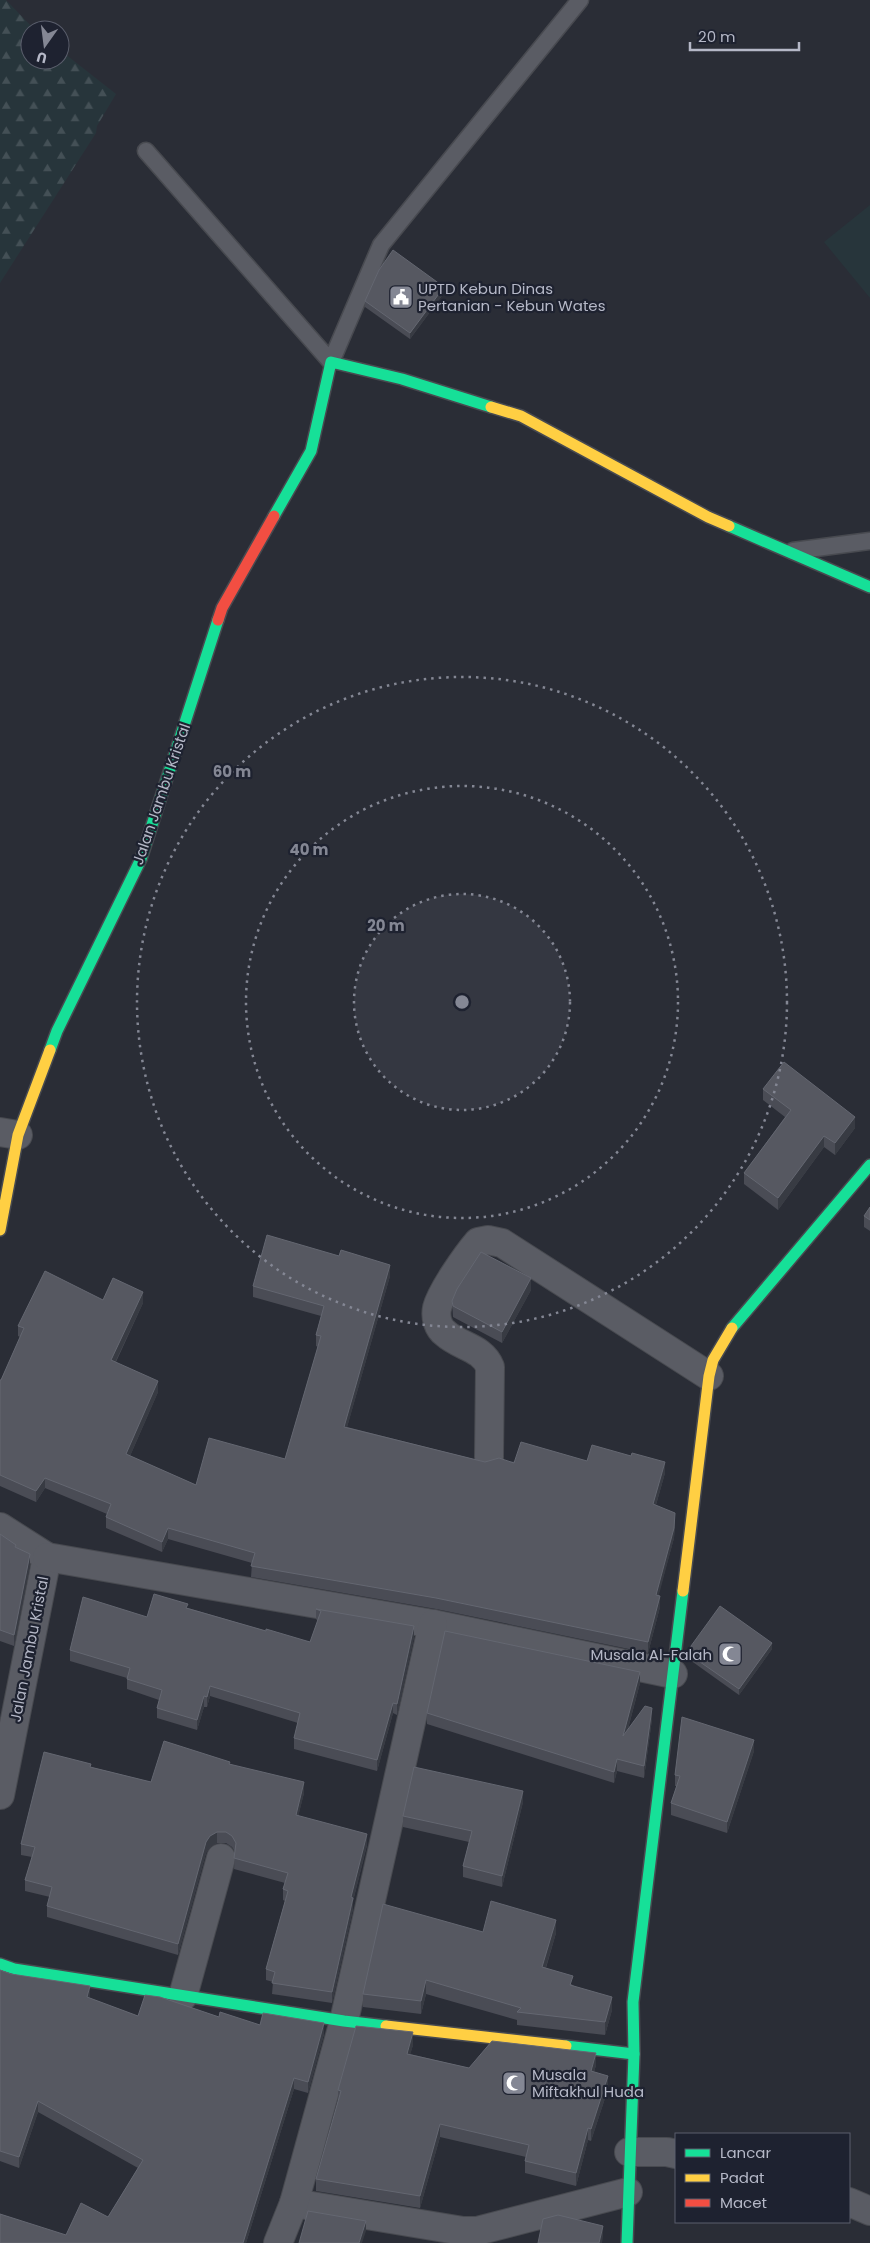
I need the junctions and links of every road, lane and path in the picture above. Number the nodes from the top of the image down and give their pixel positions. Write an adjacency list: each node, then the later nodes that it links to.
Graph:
1 (580, 0): 3 (lane)
2 (146, 151): 3 (lane)
3 (331, 362): 5 (street); 7 (street, Jalan Jambu Kristal)
4 (870, 541): 5 (lane)
5 (788, 552): 6 (street)
6 (870, 588)
7 (9, 1134): 9 (street, Jalan Jambu Kristal)
8 (870, 1165): 10 (street)
9 (0, 1230)
10 (709, 1376): 11 (street); 15 (street)
11 (489, 1457)
12 (0, 1527): 13 (street, Jalan Jambu Kristal)
13 (47, 1557): 14 (street); 16 (street, Jalan Jambu Kristal)
14 (433, 1624): 15 (street); 21 (street)
15 (673, 1674): 22 (street)
16 (8, 1714): 17 (street, Jalan Jambu Kristal)
17 (0, 1795)
18 (221, 1858): 20 (street)
19 (0, 1964): 20 (street)
20 (183, 1996): 21 (street)
21 (344, 2022): 22 (street); 27 (street)
22 (634, 2054): 23 (street)
23 (629, 2152): 24 (street); 25 (street)
24 (675, 2154)
25 (628, 2192): 27 (street); 30 (street)
26 (850, 2202): 28 (street)
27 (294, 2203): 29 (street)
28 (870, 2211)
29 (278, 2243)
30 (627, 2243)

